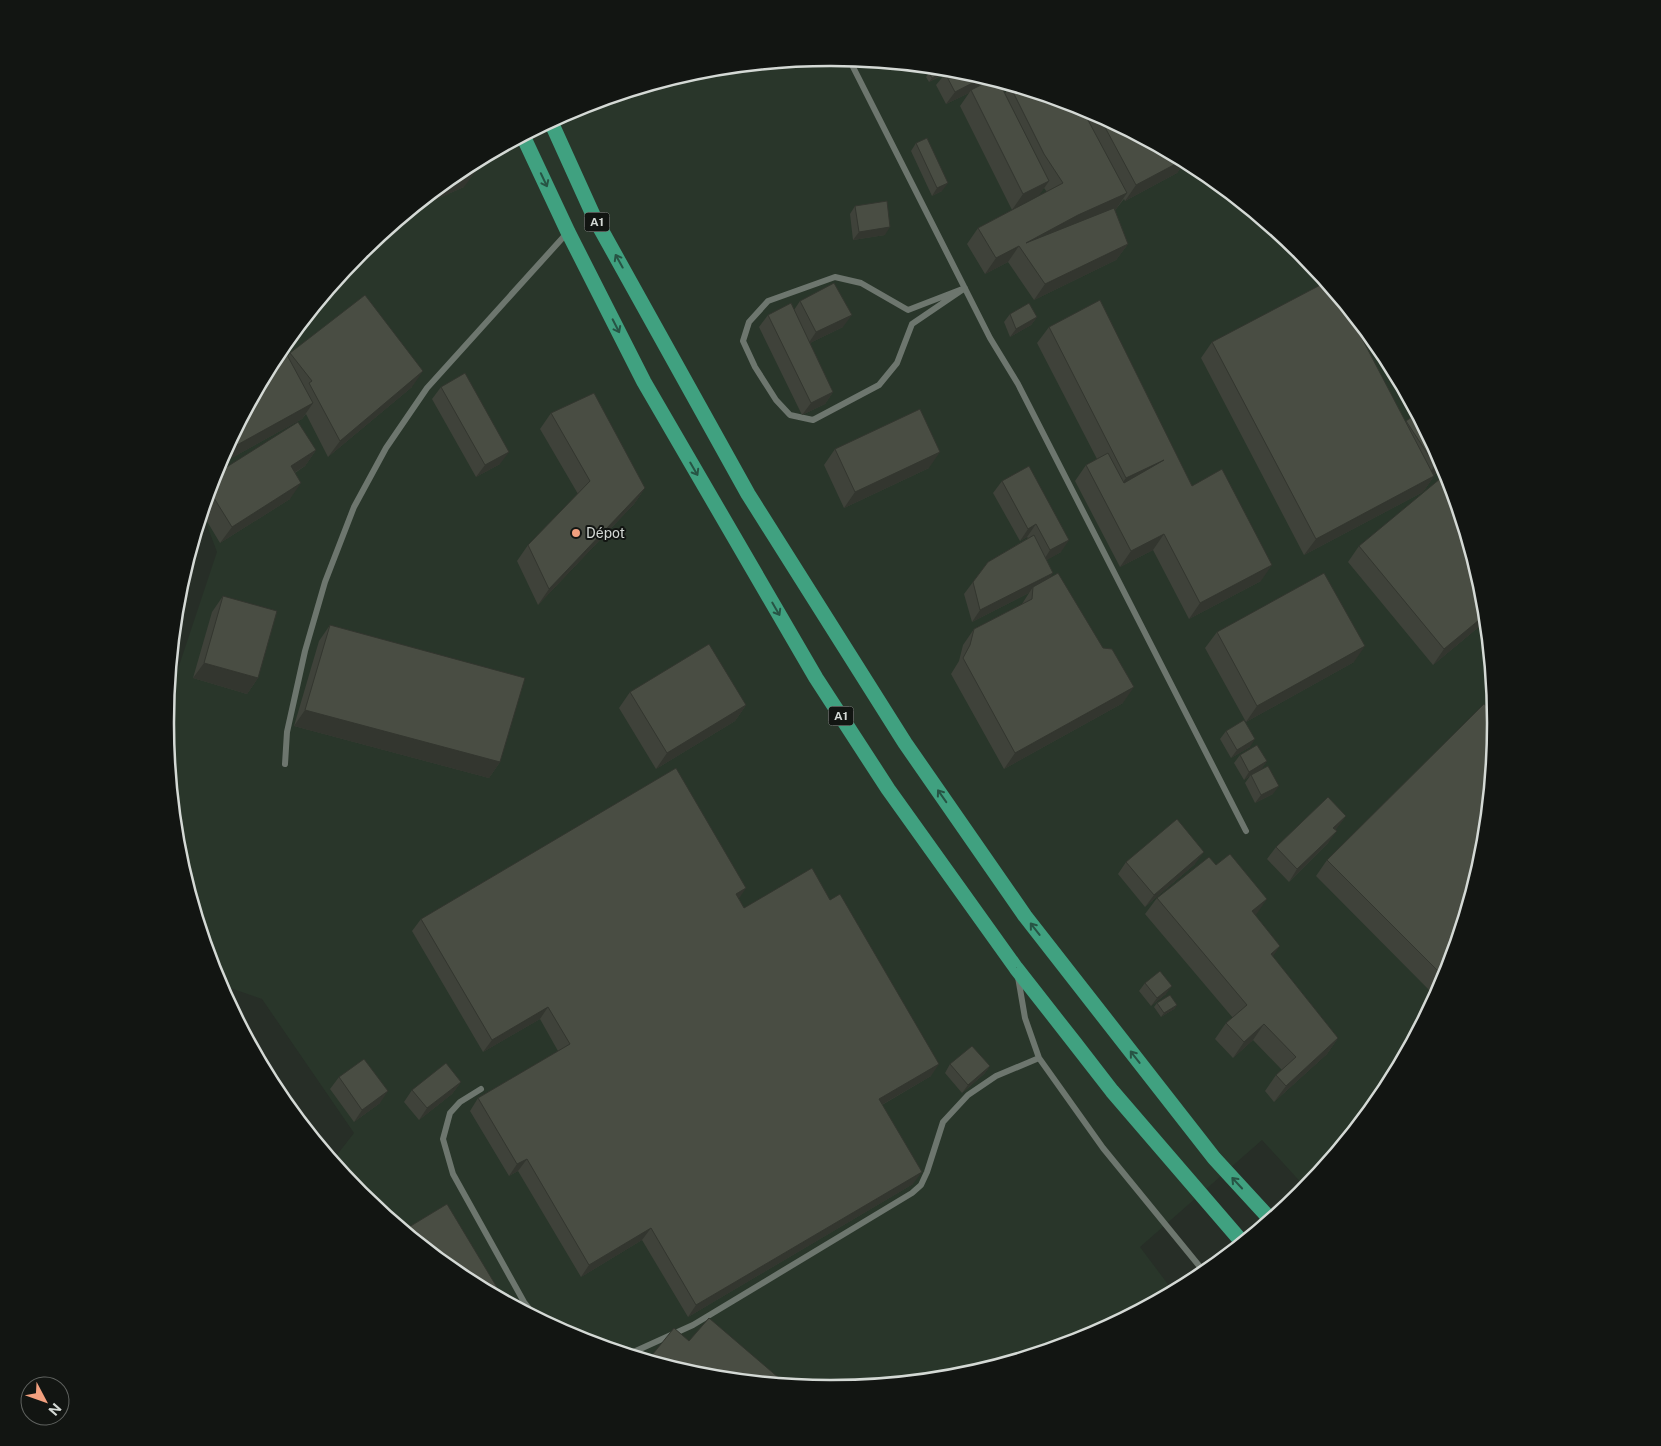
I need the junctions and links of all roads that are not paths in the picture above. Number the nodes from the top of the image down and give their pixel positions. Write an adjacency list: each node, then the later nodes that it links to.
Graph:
1 (853, 67): 5 (lane)
2 (553, 128): 11 (highway, A1, one-way to 2)
3 (526, 142): 4 (highway, A1, one-way to 4)
4 (568, 232): 6 (lane); 8 (highway, A1, one-way to 8)
5 (965, 288): 5 (lane); 7 (lane)
6 (285, 764)
7 (1246, 831)
8 (1016, 968): 9 (lane); 12 (highway, A1)
9 (1039, 1058): 13 (lane); 15 (lane)
10 (481, 1089): 14 (lane)
11 (1266, 1215)
12 (1238, 1238)
13 (1199, 1266)
14 (526, 1305)
15 (637, 1350)

